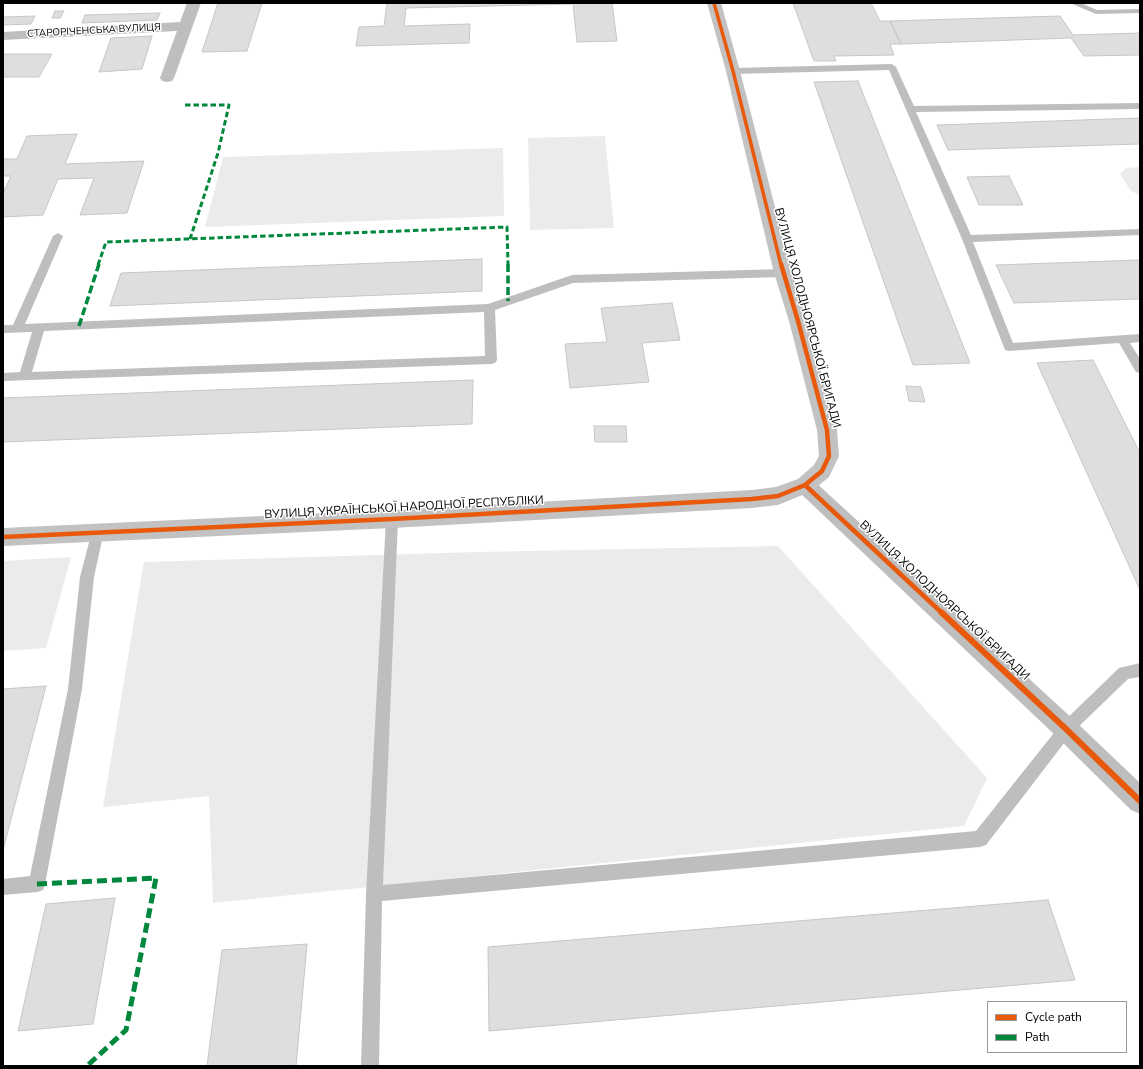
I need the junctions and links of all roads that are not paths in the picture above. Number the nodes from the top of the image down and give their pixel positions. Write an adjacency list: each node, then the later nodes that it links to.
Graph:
1 (194, 3): 5 (street)
2 (714, 3): 7 (street, ВУЛИЦЯ ХОЛОДНОЯРСЬКОЇ БРИГАДИ)
3 (1074, 3): 4 (lane)
4 (1140, 11)
5 (186, 26): 6 (street, СТАРОРІЧЕНСЬКА ВУЛИЦЯ); 8 (street)
6 (3, 36)
7 (733, 71): 10 (lane); 14 (street, ВУЛИЦЯ ХОЛОДНОЯРСЬКОЇ БРИГАДИ)
8 (167, 78)
9 (1140, 106): 10 (lane)
10 (910, 109): 13 (lane)
11 (1140, 232): 13 (lane)
12 (58, 236): 18 (lane)
13 (967, 239): 20 (lane)
14 (783, 273): 15 (lane); 24 (street, ВУЛИЦЯ ХОЛОДНОЯРСЬКОЇ БРИГАДИ)
15 (489, 308): 16 (lane); 22 (lane)
16 (39, 328): 18 (lane); 22 (lane)
17 (3, 329): 18 (lane)
18 (17, 329)
19 (1140, 338): 20 (lane)
20 (1123, 340): 21 (lane)
21 (1140, 369)
22 (25, 376): 23 (lane)
23 (3, 377)
24 (804, 485): 25 (street, ВУЛИЦЯ УКРАЇНСЬКОЇ НАРОДНОЇ РЕСПУБЛІКИ); 29 (street, ВУЛИЦЯ ХОЛОДНОЯРСЬКОЇ БРИГАДИ)
25 (392, 519): 26 (street, ВУЛИЦЯ УКРАЇНСЬКОЇ НАРОДНОЇ РЕСПУБЛІКИ); 32 (lane)
26 (98, 532): 27 (street, ВУЛИЦЯ УКРАЇНСЬКОЇ НАРОДНОЇ РЕСПУБЛІКИ); 31 (lane)
27 (3, 537)
28 (1140, 670): 29 (lane)
29 (1066, 729): 30 (street, ВУЛИЦЯ ХОЛОДНОЯРСЬКОЇ БРИГАДИ); 32 (lane)
30 (1140, 802)
31 (3, 887)
32 (374, 894): 33 (lane)
33 (370, 1066)

